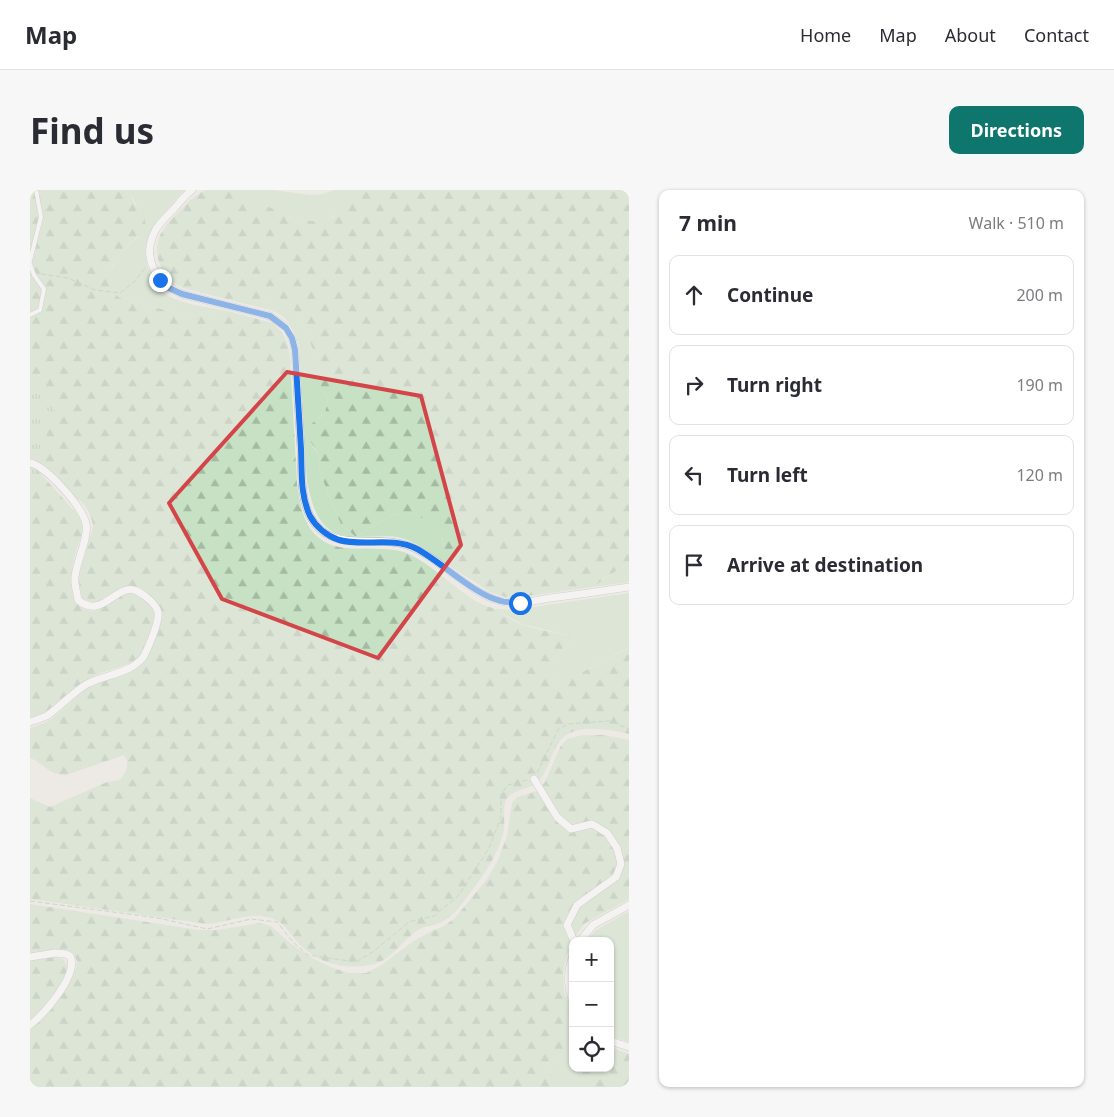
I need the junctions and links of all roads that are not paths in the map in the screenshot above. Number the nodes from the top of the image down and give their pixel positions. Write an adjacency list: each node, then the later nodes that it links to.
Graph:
1 (36, 190): 3 (lane)
2 (192, 190): 6 (street)
3 (30, 263): 4 (lane)
4 (30, 315)
5 (30, 463): 7 (street)
6 (629, 587)
7 (30, 722)
8 (534, 779): 10 (street)
9 (629, 905): 11 (street)
10 (572, 937)
11 (583, 937)
12 (30, 958): 15 (street)
13 (569, 972): 14 (street)
14 (569, 988)
15 (30, 1025)
16 (614, 1042): 17 (street)
17 (629, 1048)

